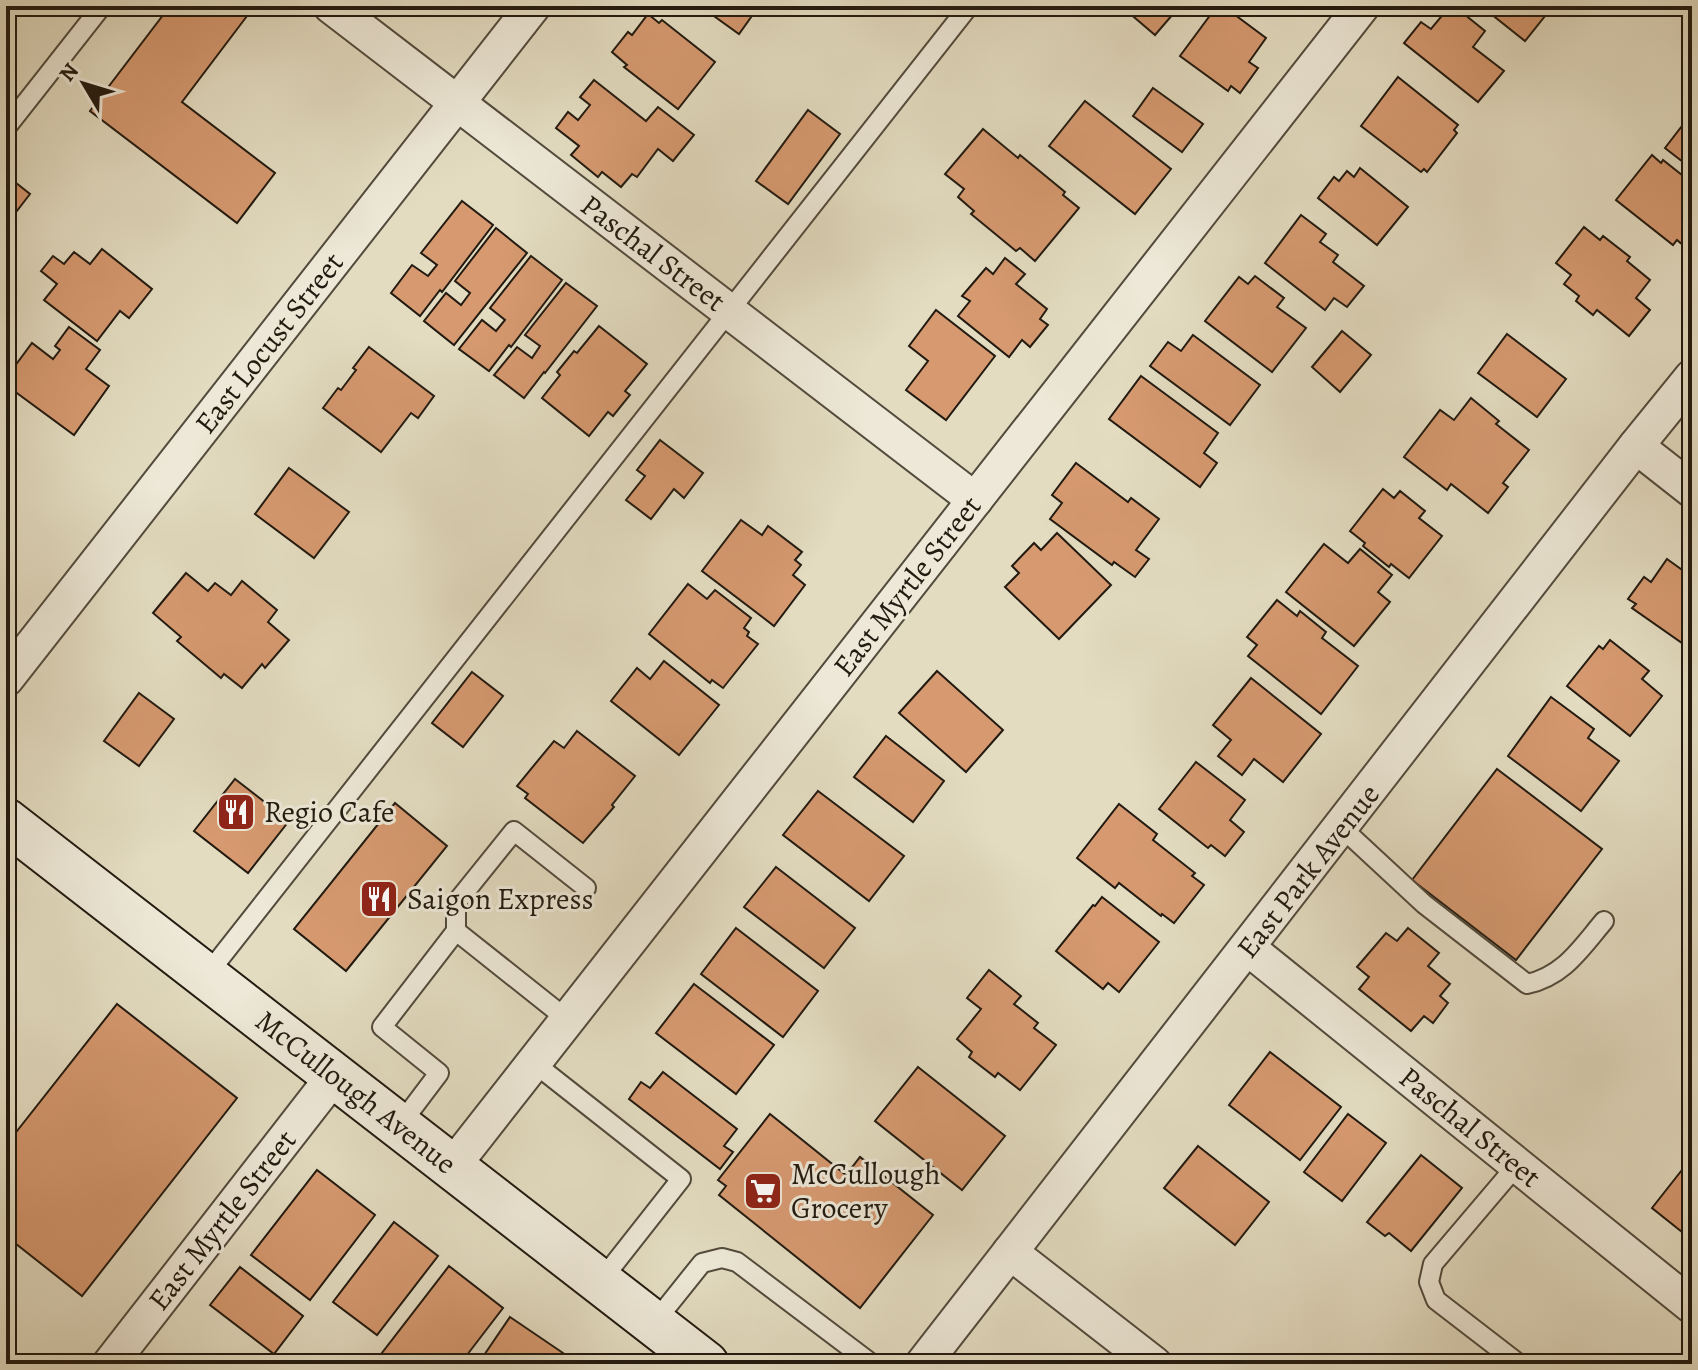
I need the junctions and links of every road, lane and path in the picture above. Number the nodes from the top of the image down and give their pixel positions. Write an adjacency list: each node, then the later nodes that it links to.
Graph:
1 (102, 6): 7 (lane)
2 (331, 6): 6 (street, Paschal Street)
3 (533, 6): 6 (street, East Locust Street)
4 (969, 6): 8 (lane)
5 (1362, 6): 12 (street, East Myrtle Street)
6 (457, 103): 8 (street, Paschal Street); 13 (street, East Locust Street)
7 (6, 128)
8 (729, 311): 12 (street, Paschal Street); 20 (lane)
9 (1692, 377): 10 (street, East Park Avenue)
10 (1636, 446): 11 (street); 15 (street, East Park Avenue)
11 (1692, 490)
12 (975, 500): 21 (street, East Myrtle Street)
13 (6, 679)
14 (6, 821): 20 (main road, McCullough Avenue)
15 (1341, 827): 17 (lane); 19 (street, East Park Avenue)
16 (586, 888): 18 (lane)
17 (1604, 921)
18 (456, 931): 21 (lane); 24 (lane)
19 (1248, 948): 25 (street, Paschal Street); 27 (street, East Park Avenue)
20 (206, 976): 23 (main road, McCullough Avenue)
21 (568, 1020): 22 (street, East Myrtle Street)
22 (534, 1063): 26 (street, East Myrtle Street); 28 (lane)
23 (334, 1076): 24 (main road, McCullough Avenue); 31 (street, East Myrtle Street)
24 (398, 1127): 26 (main road, McCullough Avenue)
25 (1517, 1165): 29 (street, Paschal Street); 36 (lane)
26 (452, 1167): 28 (main road, McCullough Avenue)
27 (1010, 1252): 34 (street, East Park Avenue); 35 (street)
28 (600, 1282): 30 (main road, McCullough Avenue)
29 (1692, 1306)
30 (654, 1323): 32 (main road, McCullough Avenue); 33 (lane)
31 (110, 1364)
32 (706, 1364)
33 (872, 1364)
34 (923, 1364)
35 (1154, 1364)
36 (1519, 1364)

